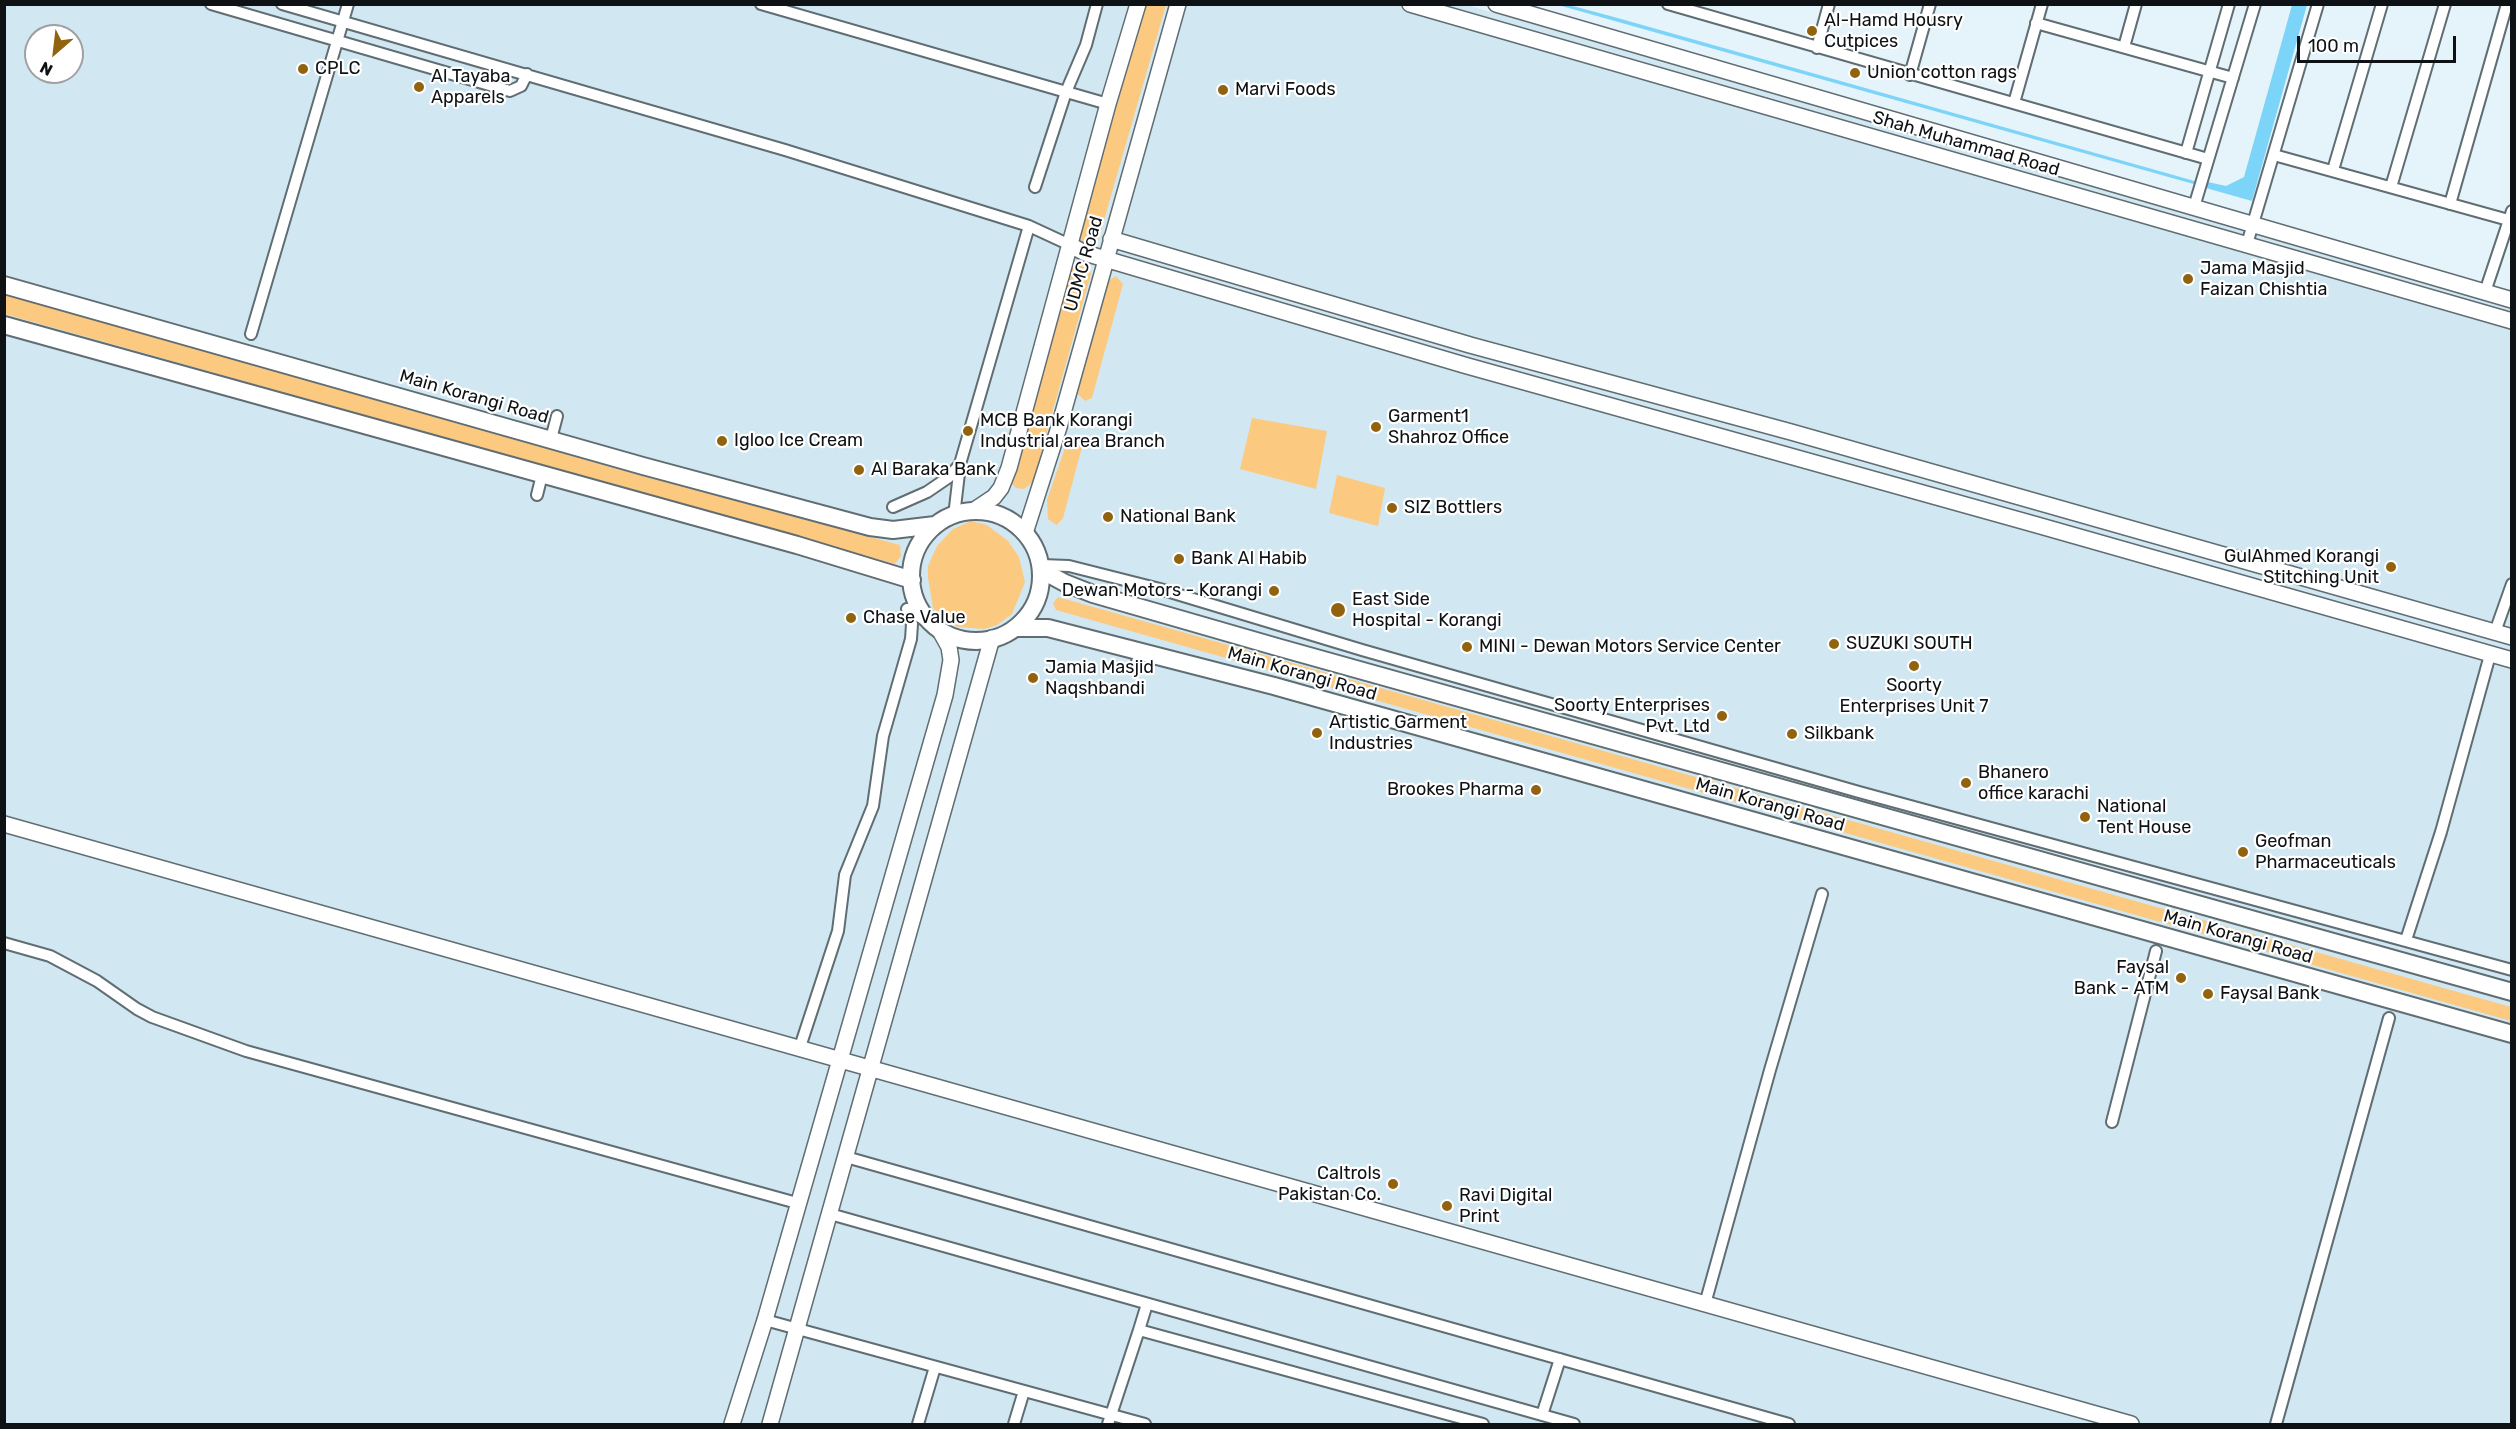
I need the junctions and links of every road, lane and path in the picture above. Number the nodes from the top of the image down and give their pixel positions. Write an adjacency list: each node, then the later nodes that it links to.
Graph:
1 (211, 4): 23 (street)
2 (282, 4): 21 (street)
3 (348, 4): 21 (street)
4 (761, 4): 30 (street)
5 (1097, 4): 30 (street)
6 (1138, 4): 32 (street, UDMC Road)
7 (1178, 4): 44 (street, UDMC Road)
8 (1410, 4): 45 (street, Shah Muhammad Road)
9 (1496, 4): 39 (street, Shah Muhammad Road)
10 (1668, 4): 24 (street)
11 (1829, 4): 24 (street)
12 (1930, 4): 28 (street)
13 (2042, 4): 22 (street)
14 (2136, 4): 25 (street)
15 (2229, 4): 26 (street)
16 (2255, 4): 29 (street)
17 (2318, 4): 34 (street)
18 (2382, 4): 36 (street)
19 (2445, 4): 38 (street)
20 (2507, 4): 40 (street)
21 (343, 22): 23 (street); 27 (street)
22 (2036, 23): 25 (street); 31 (street)
23 (338, 41): 27 (street); 53 (street)
24 (1817, 48): 28 (street)
25 (2124, 48): 26 (street)
26 (2209, 71): 29 (street); 33 (street)
27 (527, 74): 43 (street)
28 (1910, 75): 31 (street)
29 (2233, 78): 35 (street)
30 (1066, 92): 32 (street); 37 (street)
31 (2014, 103): 33 (street)
32 (1108, 104): 46 (street, UDMC Road)
33 (2186, 153): 35 (street)
34 (2274, 155): 36 (street); 42 (street)
35 (2208, 159): 39 (street)
36 (2333, 171): 38 (street)
37 (1035, 187)
38 (2391, 187): 40 (street)
39 (2196, 201): 42 (street, Shah Muhammad Road)
40 (2450, 204): 41 (street)
41 (2511, 218): 49 (street)
42 (2253, 223): 45 (street); 49 (street, Shah Muhammad Road)
43 (1029, 226): 46 (street); 62 (street)
44 (1111, 239): 47 (street, UDMC Road); 54 (street)
45 (2247, 244): 51 (street, Shah Muhammad Road)
46 (1070, 245): 47 (street); 69 (street, UDMC Road)
47 (1106, 259): 55 (street); 73 (street, UDMC Road)
48 (4, 285): 60 (main road, Main Korangi Road)
49 (2485, 292): 50 (street, Shah Muhammad Road)
50 (2511, 300)
51 (2511, 321)
52 (4, 325): 64 (main road)
53 (251, 334)
54 (1470, 345): 55 (street); 56 (street)
55 (1464, 365): 57 (street)
56 (1606, 381): 57 (street); 59 (street)
57 (1599, 402): 61 (street)
58 (557, 416): 60 (street)
59 (1791, 432): 61 (street); 63 (street)
60 (551, 438): 71 (main road, Main Korangi Road)
61 (1785, 454): 65 (street)
62 (960, 464): 68 (street); 70 (street)
63 (1911, 466): 65 (street); 67 (street)
64 (542, 475): 66 (street); 75 (main road)
65 (1905, 489): 72 (street)
66 (537, 495)
67 (2043, 504): 72 (street); 80 (street)
68 (893, 507)
69 (973, 511): 70 (main road); 73 (main road)
70 (954, 516): 71 (main road)
71 (935, 525): 75 (main road)
72 (2037, 525): 85 (street)
73 (1025, 533): 74 (main road)
74 (1041, 568): 77 (street); 78 (main road); 83 (main road, Main Korangi Road)
75 (912, 580): 79 (main road)
76 (2511, 584): 80 (street)
77 (1284, 627): 83 (street); 90 (street)
78 (1015, 628): 82 (main road); 84 (main road, Main Korangi Road)
79 (939, 629): 82 (main road); 97 (street); 98 (street)
80 (2495, 633): 81 (street)
81 (2511, 637)
82 (992, 638): 99 (street)
83 (1277, 647): 94 (main road, Main Korangi Road)
84 (1141, 650): 87 (street); 96 (main road, Main Korangi Road)
85 (2490, 655): 86 (street); 90 (street)
86 (2510, 657)
87 (1135, 668)
88 (4, 824): 97 (street)
89 (1822, 894): 105 (street)
90 (2406, 940): 93 (street)
91 (4, 943): 102 (street)
92 (2156, 951): 100 (street)
93 (2511, 970)
94 (2511, 992)
95 (2390, 1018): 123 (street)
96 (2511, 1034)
97 (800, 1047): 98 (street)
98 (840, 1059): 99 (street); 102 (street)
99 (871, 1069): 101 (street); 105 (street)
100 (2112, 1122)
101 (846, 1157): 103 (street); 109 (street)
102 (797, 1203): 106 (street)
103 (830, 1214): 104 (street); 107 (street)
104 (1147, 1304): 108 (street); 112 (street)
105 (1705, 1304): 122 (street)
106 (765, 1320): 107 (street); 114 (street)
107 (797, 1329): 110 (street); 115 (street)
108 (1139, 1330): 113 (street); 119 (street)
109 (1560, 1359): 112 (street); 121 (street)
110 (935, 1367): 111 (street); 116 (street)
111 (1024, 1391): 113 (street); 117 (street)
112 (1542, 1415): 120 (street)
113 (1109, 1420): 118 (street)
114 (732, 1425)
115 (770, 1425)
116 (918, 1425)
117 (1014, 1425)
118 (1145, 1425)
119 (1483, 1425)
120 (1574, 1425)
121 (1789, 1425)
122 (2131, 1425)
123 (2276, 1425)

